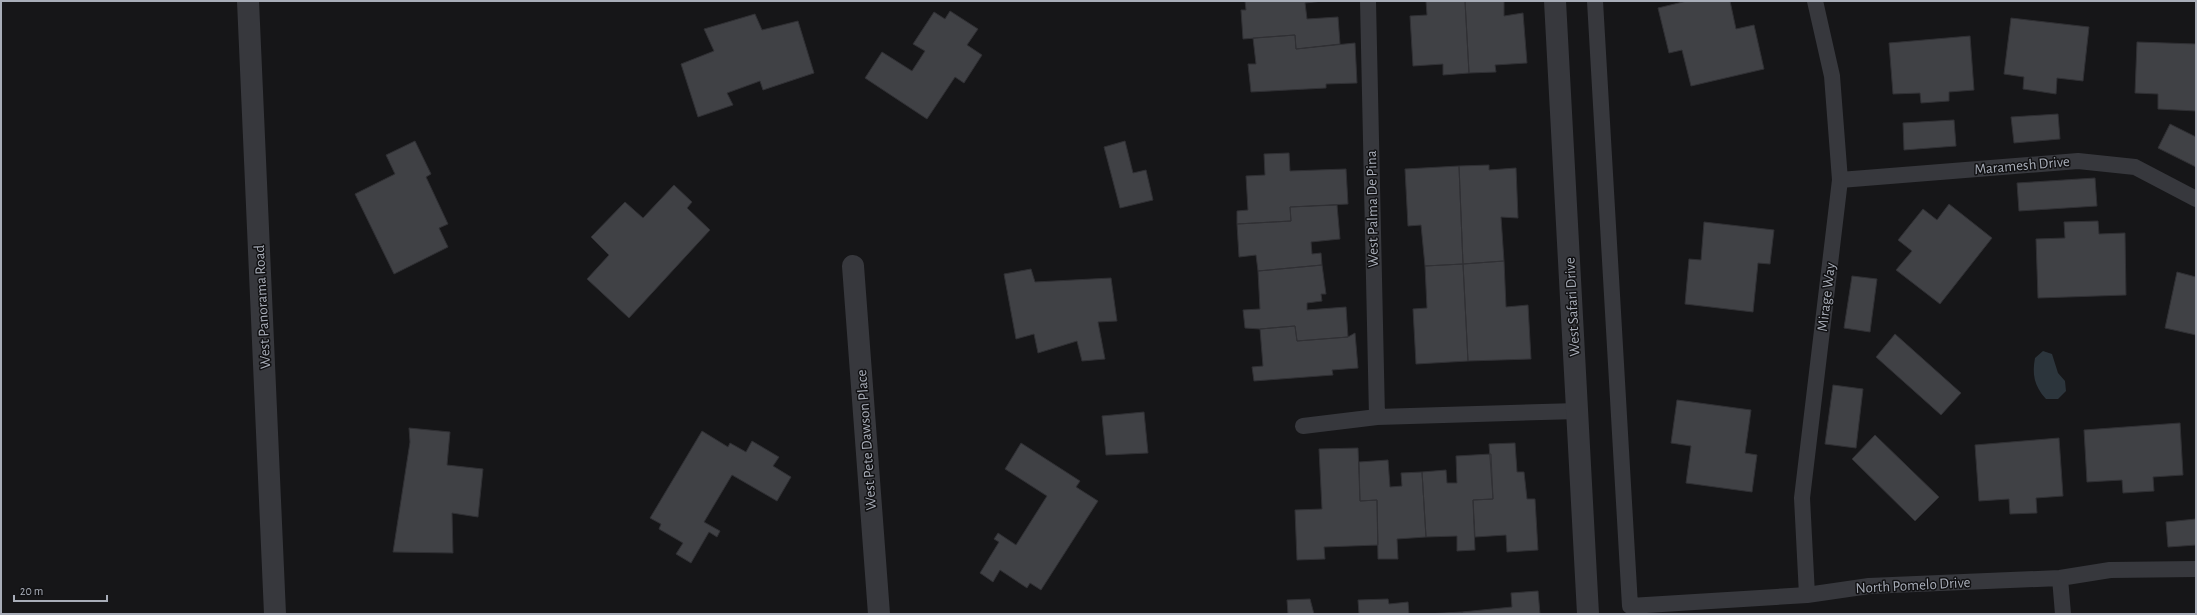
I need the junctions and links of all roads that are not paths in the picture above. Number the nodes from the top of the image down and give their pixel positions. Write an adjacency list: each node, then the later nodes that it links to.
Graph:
1 (248, 1): 15 (street, West Panorama Road)
2 (1368, 1): 10 (lane, West Palma De Pina)
3 (1555, 1): 9 (street, West Safari Drive)
4 (1595, 1): 14 (lane, North Pomelo Drive)
5 (1815, 1): 6 (lane, Mirage Way)
6 (1840, 180): 7 (lane, Maramesh Drive); 14 (lane, Mirage Way)
7 (2196, 199)
8 (853, 266): 16 (street, West Pete Dawson Place)
9 (1578, 411): 10 (lane); 17 (street, West Safari Drive)
10 (1377, 417): 11 (lane)
11 (1303, 426)
12 (2196, 569): 13 (lane, North Pomelo Drive)
13 (2060, 578): 14 (lane, North Pomelo Drive); 18 (lane)
14 (1807, 595)
15 (276, 614)
16 (879, 614)
17 (1588, 614)
18 (2063, 614)

